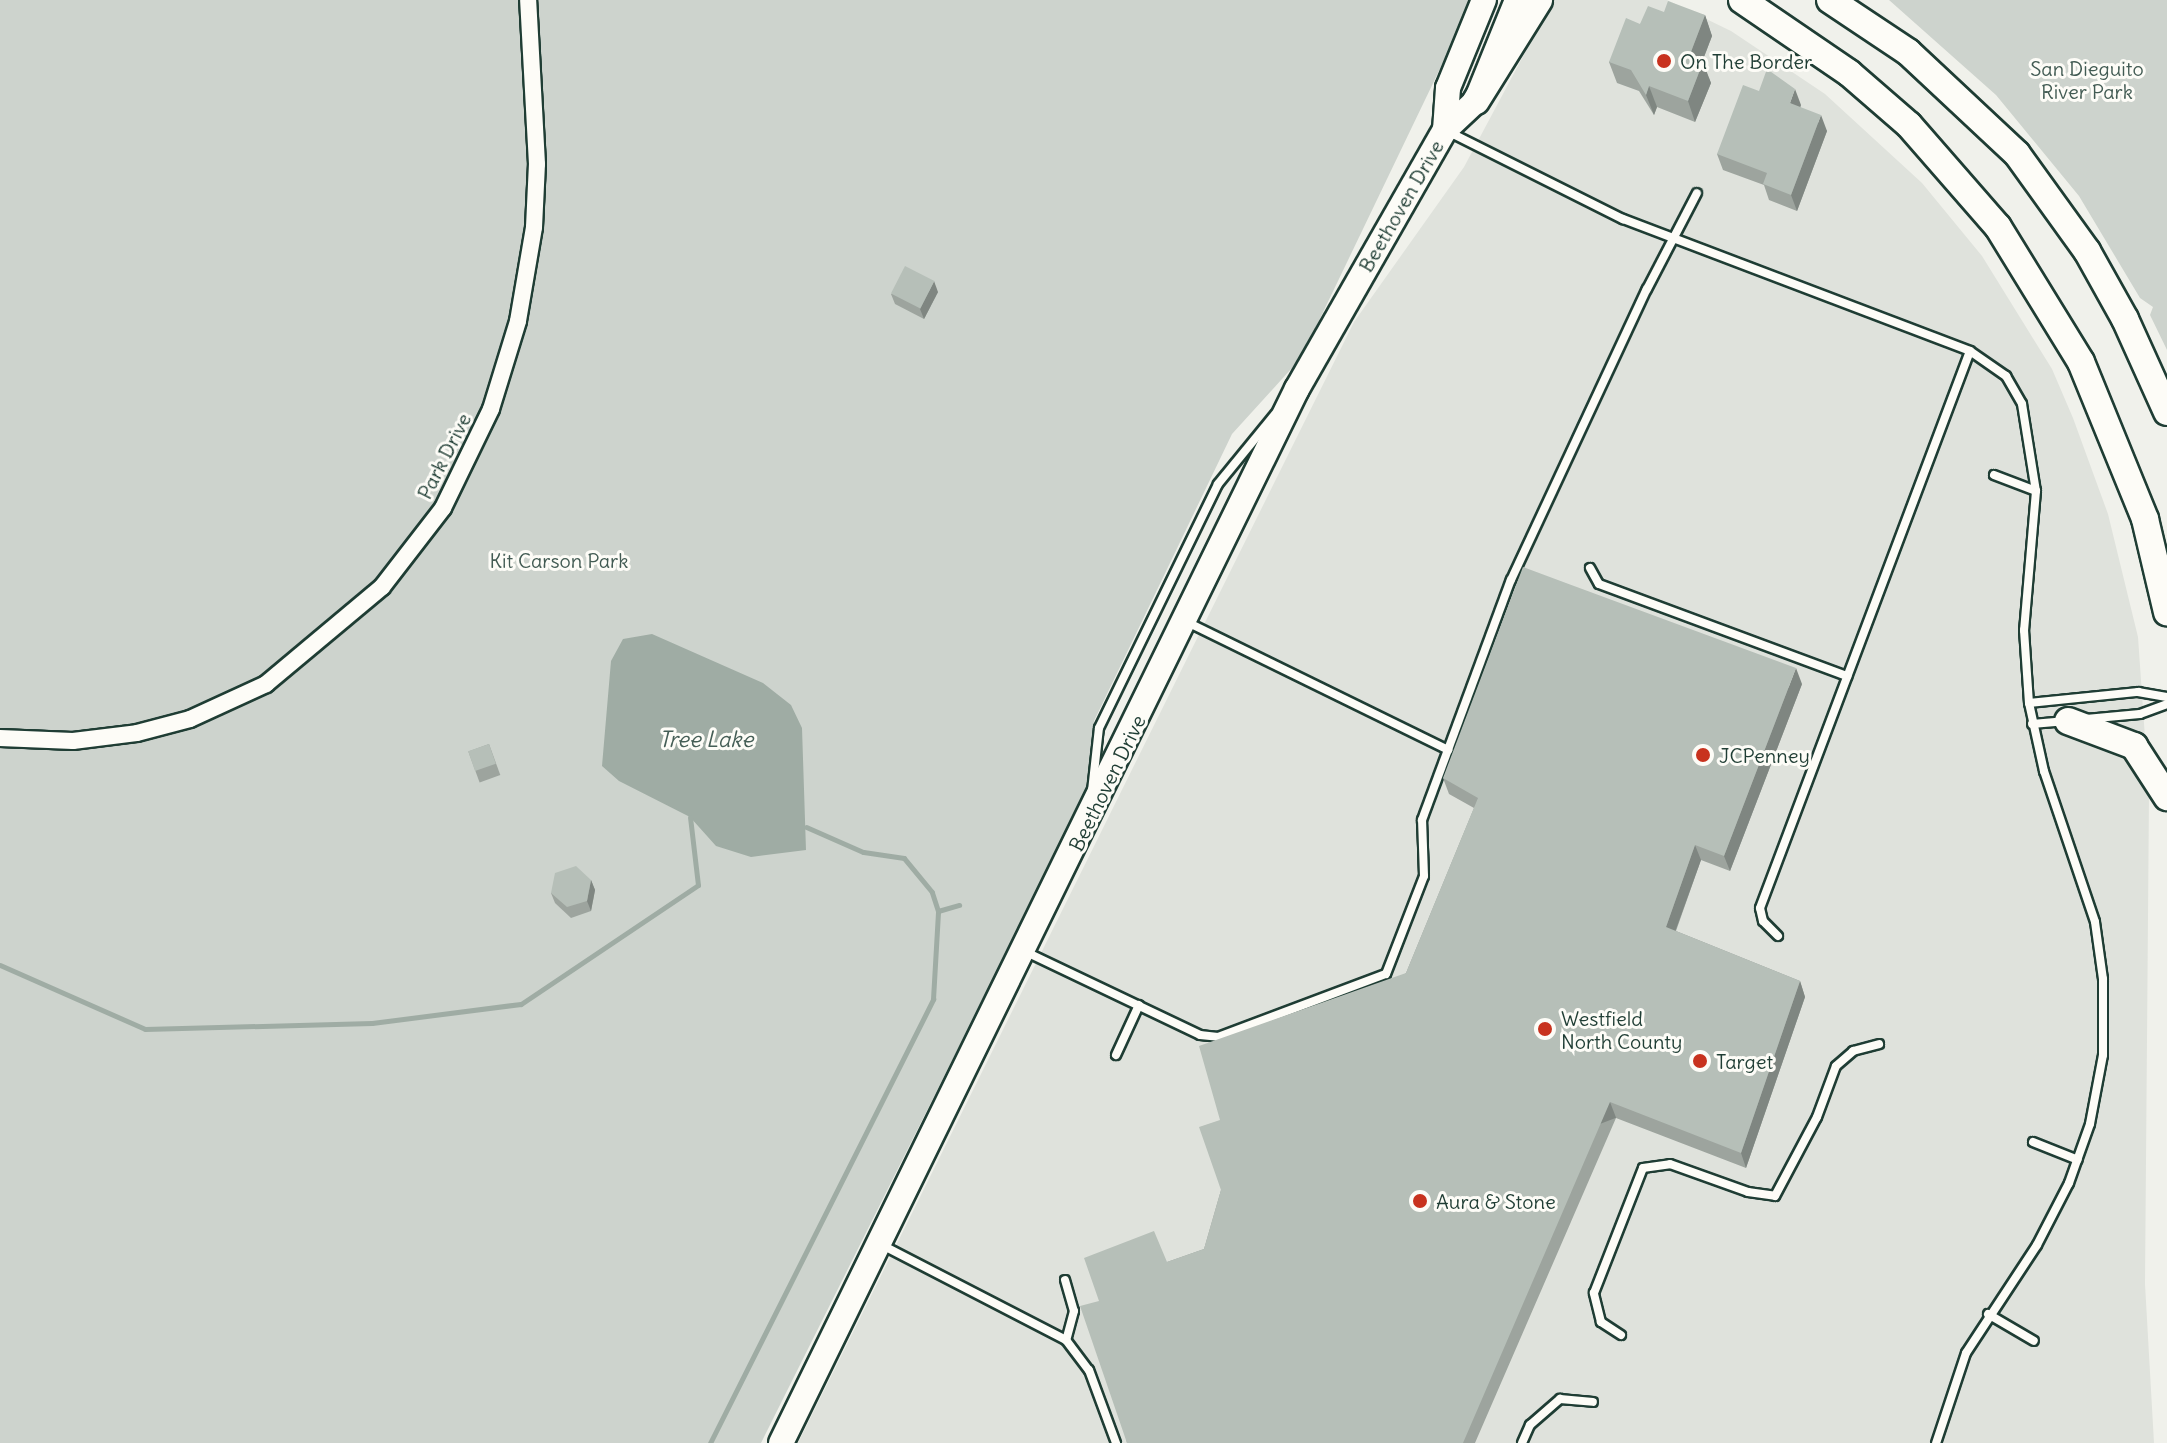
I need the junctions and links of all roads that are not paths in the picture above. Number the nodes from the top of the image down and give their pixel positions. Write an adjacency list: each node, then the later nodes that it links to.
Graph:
1 (528, 0): 25 (street, Park Drive)
2 (1484, 0): 8 (main road, Beethoven Drive)
3 (1517, 0): 7 (main road, Beethoven Drive)
4 (1539, 0): 7 (main road)
5 (1742, 0): 17 (main road)
6 (1830, 0): 13 (main road)
7 (1476, 101): 8 (main road, Beethoven Drive)
8 (1445, 130): 10 (lane); 12 (main road, Beethoven Drive)
9 (1697, 193): 10 (lane)
10 (1673, 237): 11 (lane); 26 (lane)
11 (1970, 351): 15 (lane); 19 (lane)
12 (1297, 389): 18 (main road, Beethoven Drive); 28 (lane)
13 (2167, 412)
14 (1994, 475): 15 (lane)
15 (2036, 491): 21 (lane)
16 (1590, 568): 19 (lane)
17 (2167, 612)
18 (1187, 622): 26 (lane); 28 (main road, Beethoven Drive)
19 (1847, 676): 29 (lane)
20 (2167, 697): 21 (lane)
21 (2029, 703): 24 (lane)
22 (2167, 704): 23 (lane)
23 (2068, 721): 24 (lane); 27 (main road)
24 (2032, 724): 35 (lane)
25 (0, 738)
26 (1448, 750): 31 (lane)
27 (2167, 797)
28 (1091, 817): 30 (main road, Beethoven Drive)
29 (1778, 936)
30 (1023, 950): 31 (lane); 36 (main road, Beethoven Drive)
31 (1139, 1005): 33 (lane)
32 (1879, 1044): 39 (lane)
33 (1116, 1055)
34 (2033, 1142): 35 (lane)
35 (2078, 1160): 38 (lane)
36 (879, 1244): 40 (lane); 43 (main road, Beethoven Drive)
37 (1065, 1280): 40 (lane)
38 (1988, 1314): 41 (lane); 46 (lane)
39 (1621, 1335)
40 (1066, 1340): 44 (lane)
41 (2034, 1341)
42 (1593, 1402): 45 (lane)
43 (781, 1443)
44 (1116, 1443)
45 (1522, 1443)
46 (1936, 1443)

